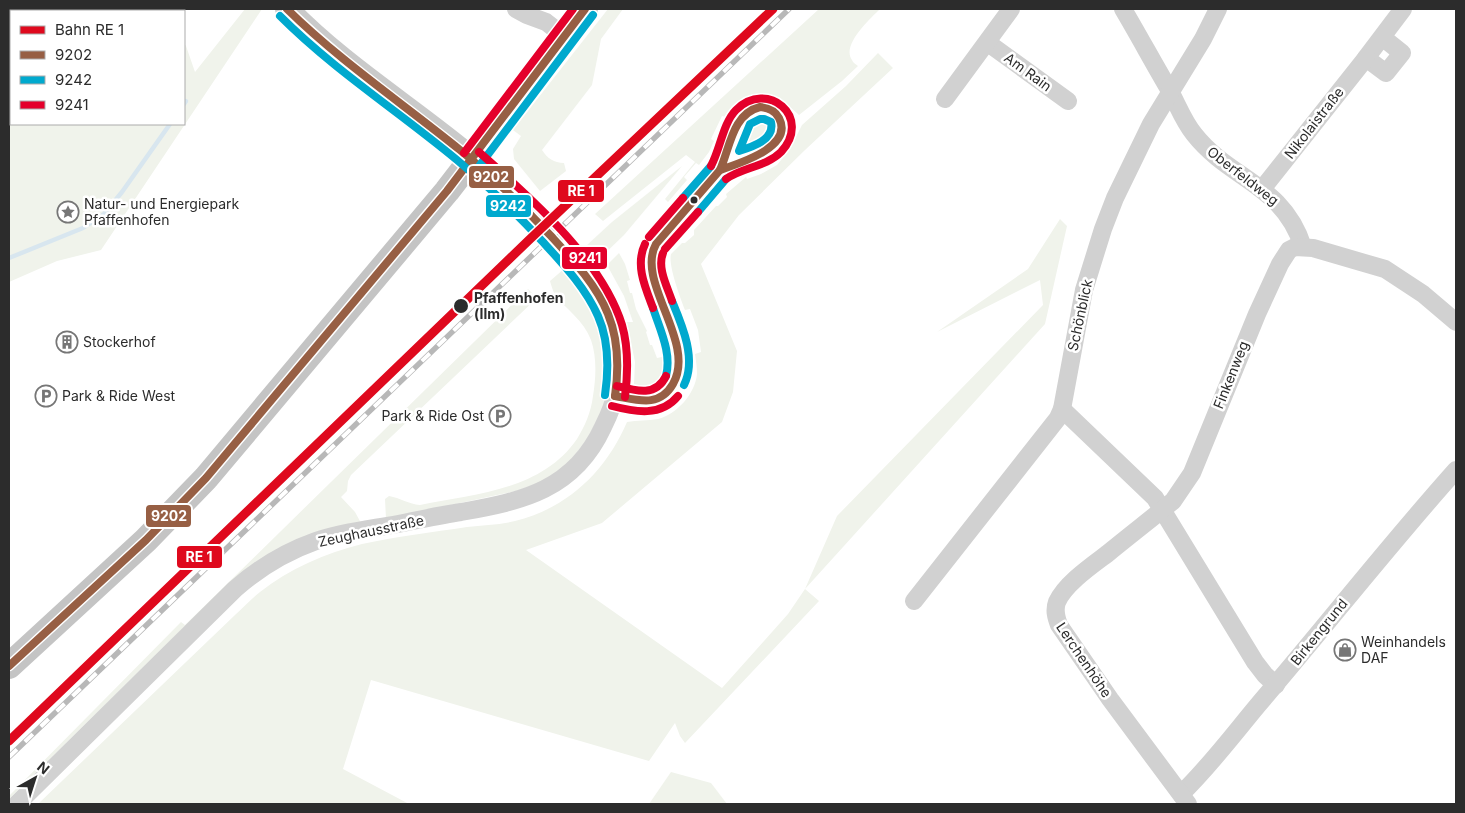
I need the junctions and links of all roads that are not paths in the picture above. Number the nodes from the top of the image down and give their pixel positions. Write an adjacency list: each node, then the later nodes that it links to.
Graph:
1 (516, 9): 8 (street)
2 (585, 9): 8 (main road)
3 (1011, 9): 10 (street)
4 (1123, 9): 12 (street, Oberfeldweg)
5 (1218, 9): 12 (street, Schönblick)
6 (1403, 9): 9 (street, Nikolaistraße)
7 (299, 13): 15 (main road)
8 (564, 36): 15 (main road)
9 (1382, 37): 11 (street, Nikolaistraße); 11 (street)
10 (988, 43): 13 (street); 14 (street, Am Rain)
11 (1366, 58): 16 (street, Nikolaistraße)
12 (1170, 91): 16 (street, Oberfeldweg); 21 (street, Schönblick)
13 (945, 99)
14 (1068, 101)
15 (472, 159): 17 (street); 25 (main road)
16 (1262, 189): 18 (street, Oberfeldweg)
17 (528, 211)
18 (1303, 247): 20 (street); 23 (street, Finkenweg)
19 (567, 254): 28 (street, Zeughausstraße)
20 (1456, 322)
21 (1062, 409): 23 (street); 24 (street, Schönblick)
22 (1456, 470): 26 (street, Birkengrund)
23 (1162, 509): 26 (street); 27 (street, Lerchenhöhe)
24 (914, 601)
25 (9, 666)
26 (1276, 685): 27 (street, Birkengrund)
27 (1185, 799)
28 (17, 804)

